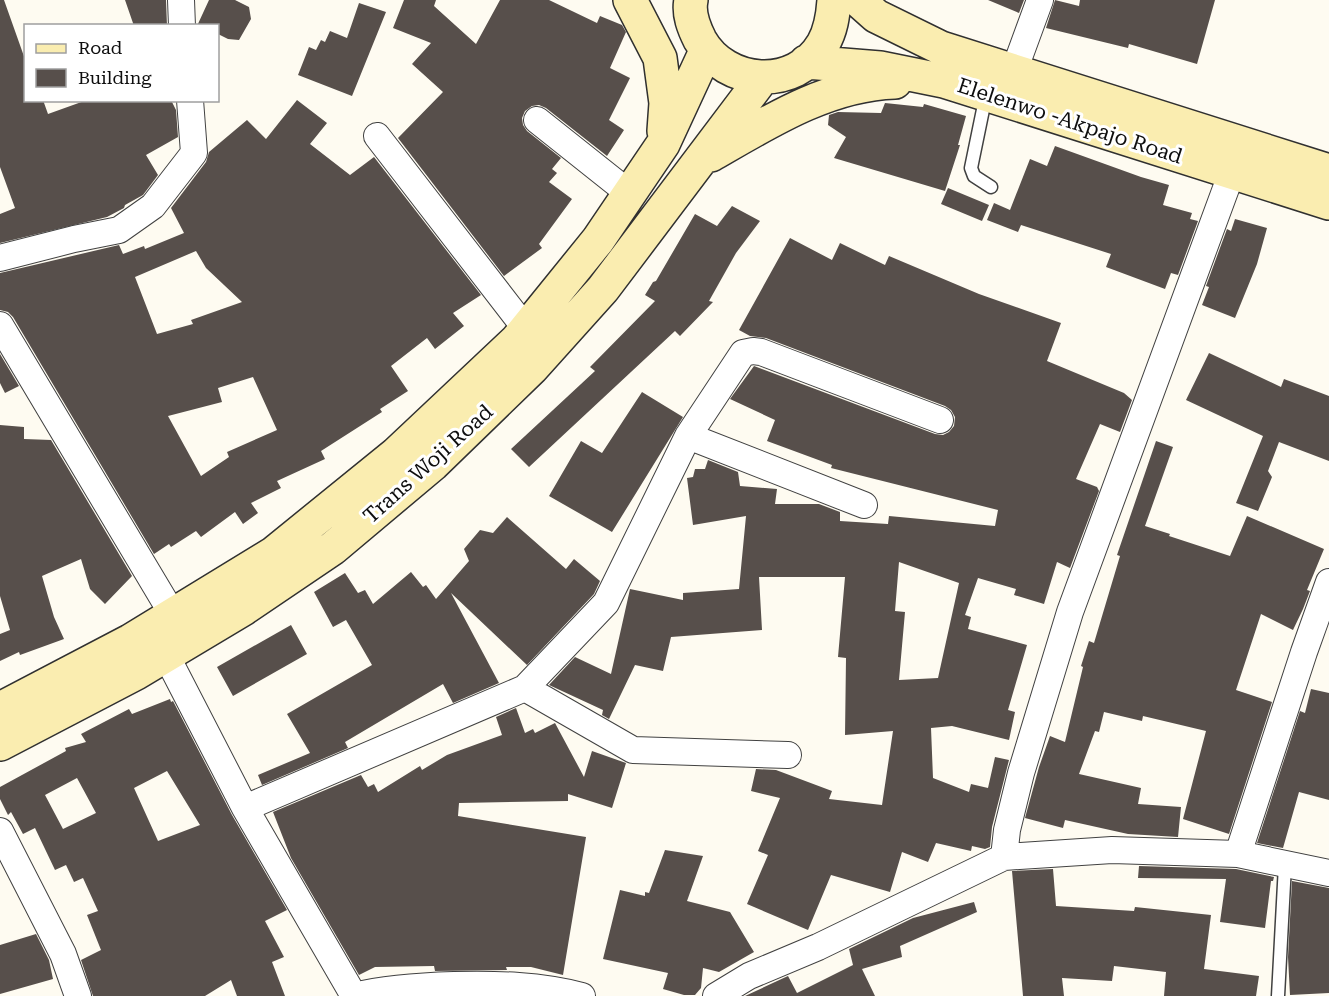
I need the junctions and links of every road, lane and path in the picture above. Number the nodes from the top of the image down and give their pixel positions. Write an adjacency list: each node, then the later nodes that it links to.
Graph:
1 (181, 0): 7 (street)
2 (630, 0): 17 (main road)
3 (834, 0): 9 (main road)
4 (858, 0): 10 (main road, Elelenwo -Akpajo Road)
5 (1040, 0): 10 (street)
6 (686, 2): 8 (main road)
7 (183, 24)
8 (706, 51): 11 (main road); 17 (main road, Trans Woji Road)
9 (806, 62): 11 (main road); 12 (main road, Elelenwo -Akpajo Road)
10 (1014, 71): 19 (main road, Elelenwo -Akpajo Road)
11 (763, 77): 18 (main road, Trans Woji Road)
12 (944, 81): 13 (main road, Elelenwo -Akpajo Road); 18 (main road)
13 (986, 94): 20 (main road, Elelenwo -Akpajo Road); 21 (lane)
14 (189, 102): 24 (street)
15 (537, 120): 22 (street)
16 (377, 136): 26 (street)
17 (663, 144): 22 (main road, Trans Woji Road)
18 (697, 164): 32 (main road, Trans Woji Road)
19 (1329, 171)
20 (1232, 172): 23 (main road, Elelenwo -Akpajo Road); 40 (street)
21 (991, 187)
22 (630, 194): 26 (main road, Trans Woji Road)
23 (1329, 203)
24 (0, 258)
25 (0, 325): 31 (street)
26 (526, 329): 31 (main road, Trans Woji Road)
27 (940, 420): 28 (street)
28 (688, 436): 29 (street); 33 (street)
29 (864, 505)
30 (1329, 582): 39 (street)
31 (173, 615): 34 (main road, Trans Woji Road)
32 (166, 655): 35 (main road, Trans Woji Road); 37 (street)
33 (525, 688): 36 (street); 37 (street)
34 (0, 709)
35 (0, 744)
36 (788, 755)
37 (244, 808): 44 (street)
38 (0, 831): 43 (street)
39 (1238, 854): 40 (street); 41 (street)
40 (1004, 857): 46 (street)
41 (1285, 865): 42 (street); 47 (lane)
42 (1329, 873)
43 (78, 996)
44 (354, 996): 45 (street)
45 (582, 996)
46 (716, 996)
47 (1278, 996)

